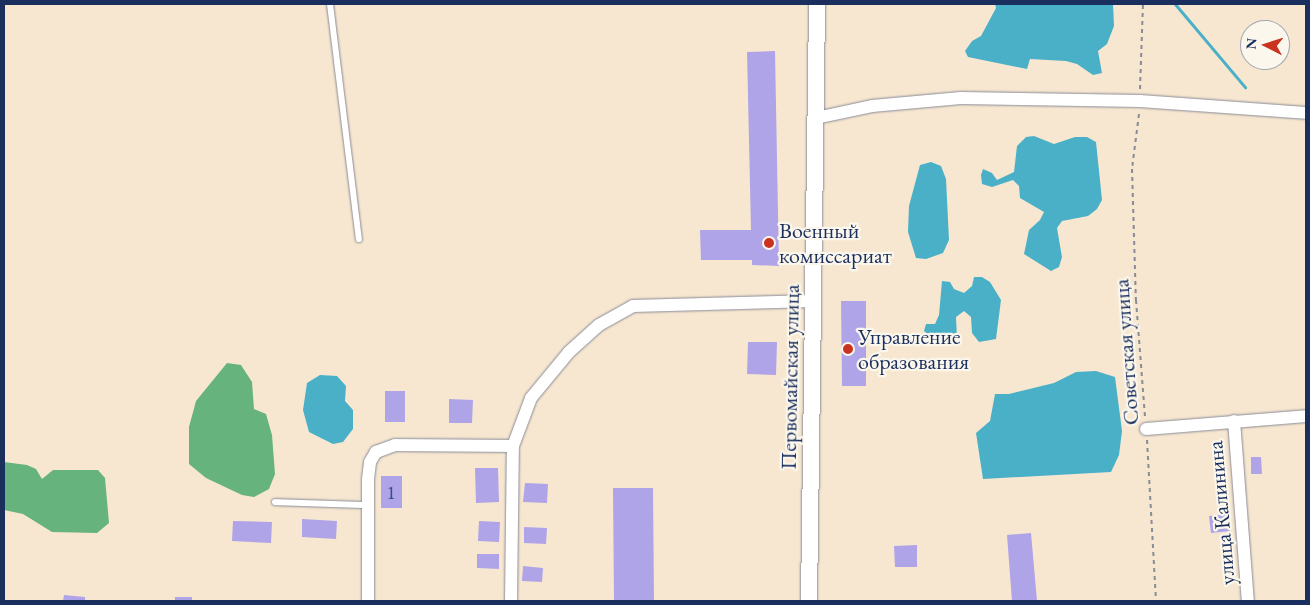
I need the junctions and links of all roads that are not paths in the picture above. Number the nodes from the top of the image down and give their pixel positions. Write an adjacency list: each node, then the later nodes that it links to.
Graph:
1 (330, 4): 5 (lane)
2 (817, 4): 4 (street, Первомайская улица)
3 (1306, 113): 4 (street)
4 (816, 118): 6 (street, Первомайская улица)
5 (359, 239)
6 (813, 301): 10 (street); 15 (street, Первомайская улица)
7 (1306, 416): 8 (street)
8 (1234, 421): 9 (street); 16 (street, улица Калинина)
9 (1146, 430)
10 (513, 446): 12 (street); 14 (street)
11 (275, 502): 12 (lane)
12 (367, 505): 13 (street)
13 (368, 601)
14 (511, 601)
15 (809, 601)
16 (1248, 601)

